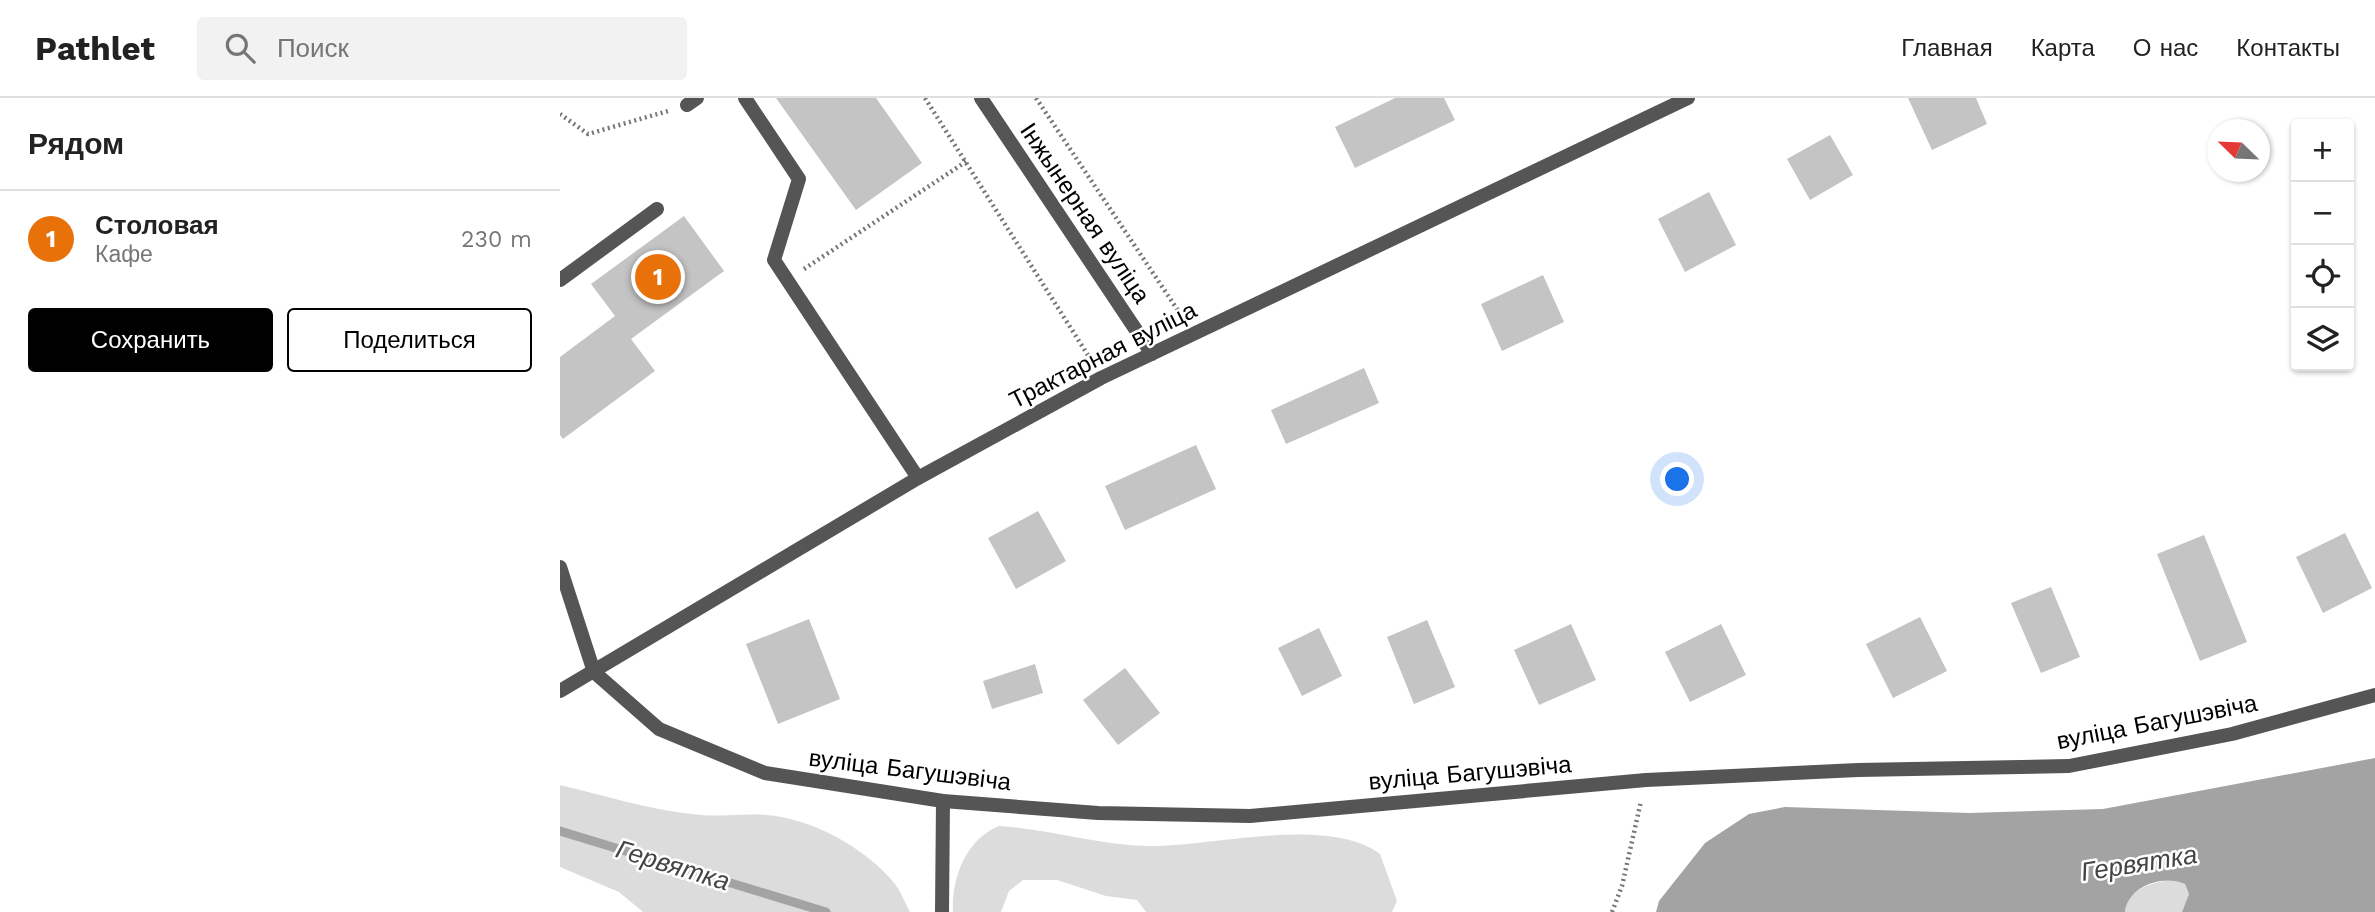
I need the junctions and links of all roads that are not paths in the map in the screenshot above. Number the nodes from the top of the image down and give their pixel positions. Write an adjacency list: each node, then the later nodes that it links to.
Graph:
1 (745, 98): 7 (street)
2 (981, 98): 6 (street, Інжынерная вуліца)
3 (1686, 98): 6 (street, Трактарная вуліца)
4 (657, 209): 5 (street)
5 (560, 280)
6 (1152, 354): 7 (street, Трактарная вуліца)
7 (918, 478): 9 (street, Трактарная вуліца)
8 (560, 567): 9 (street)
9 (594, 672): 10 (street, Трактарная вуліца); 12 (street, вуліца Багушэвіча)
10 (560, 691)
11 (2375, 695): 12 (street, вуліца Багушэвіча)
12 (943, 801): 13 (street)
13 (942, 912)

